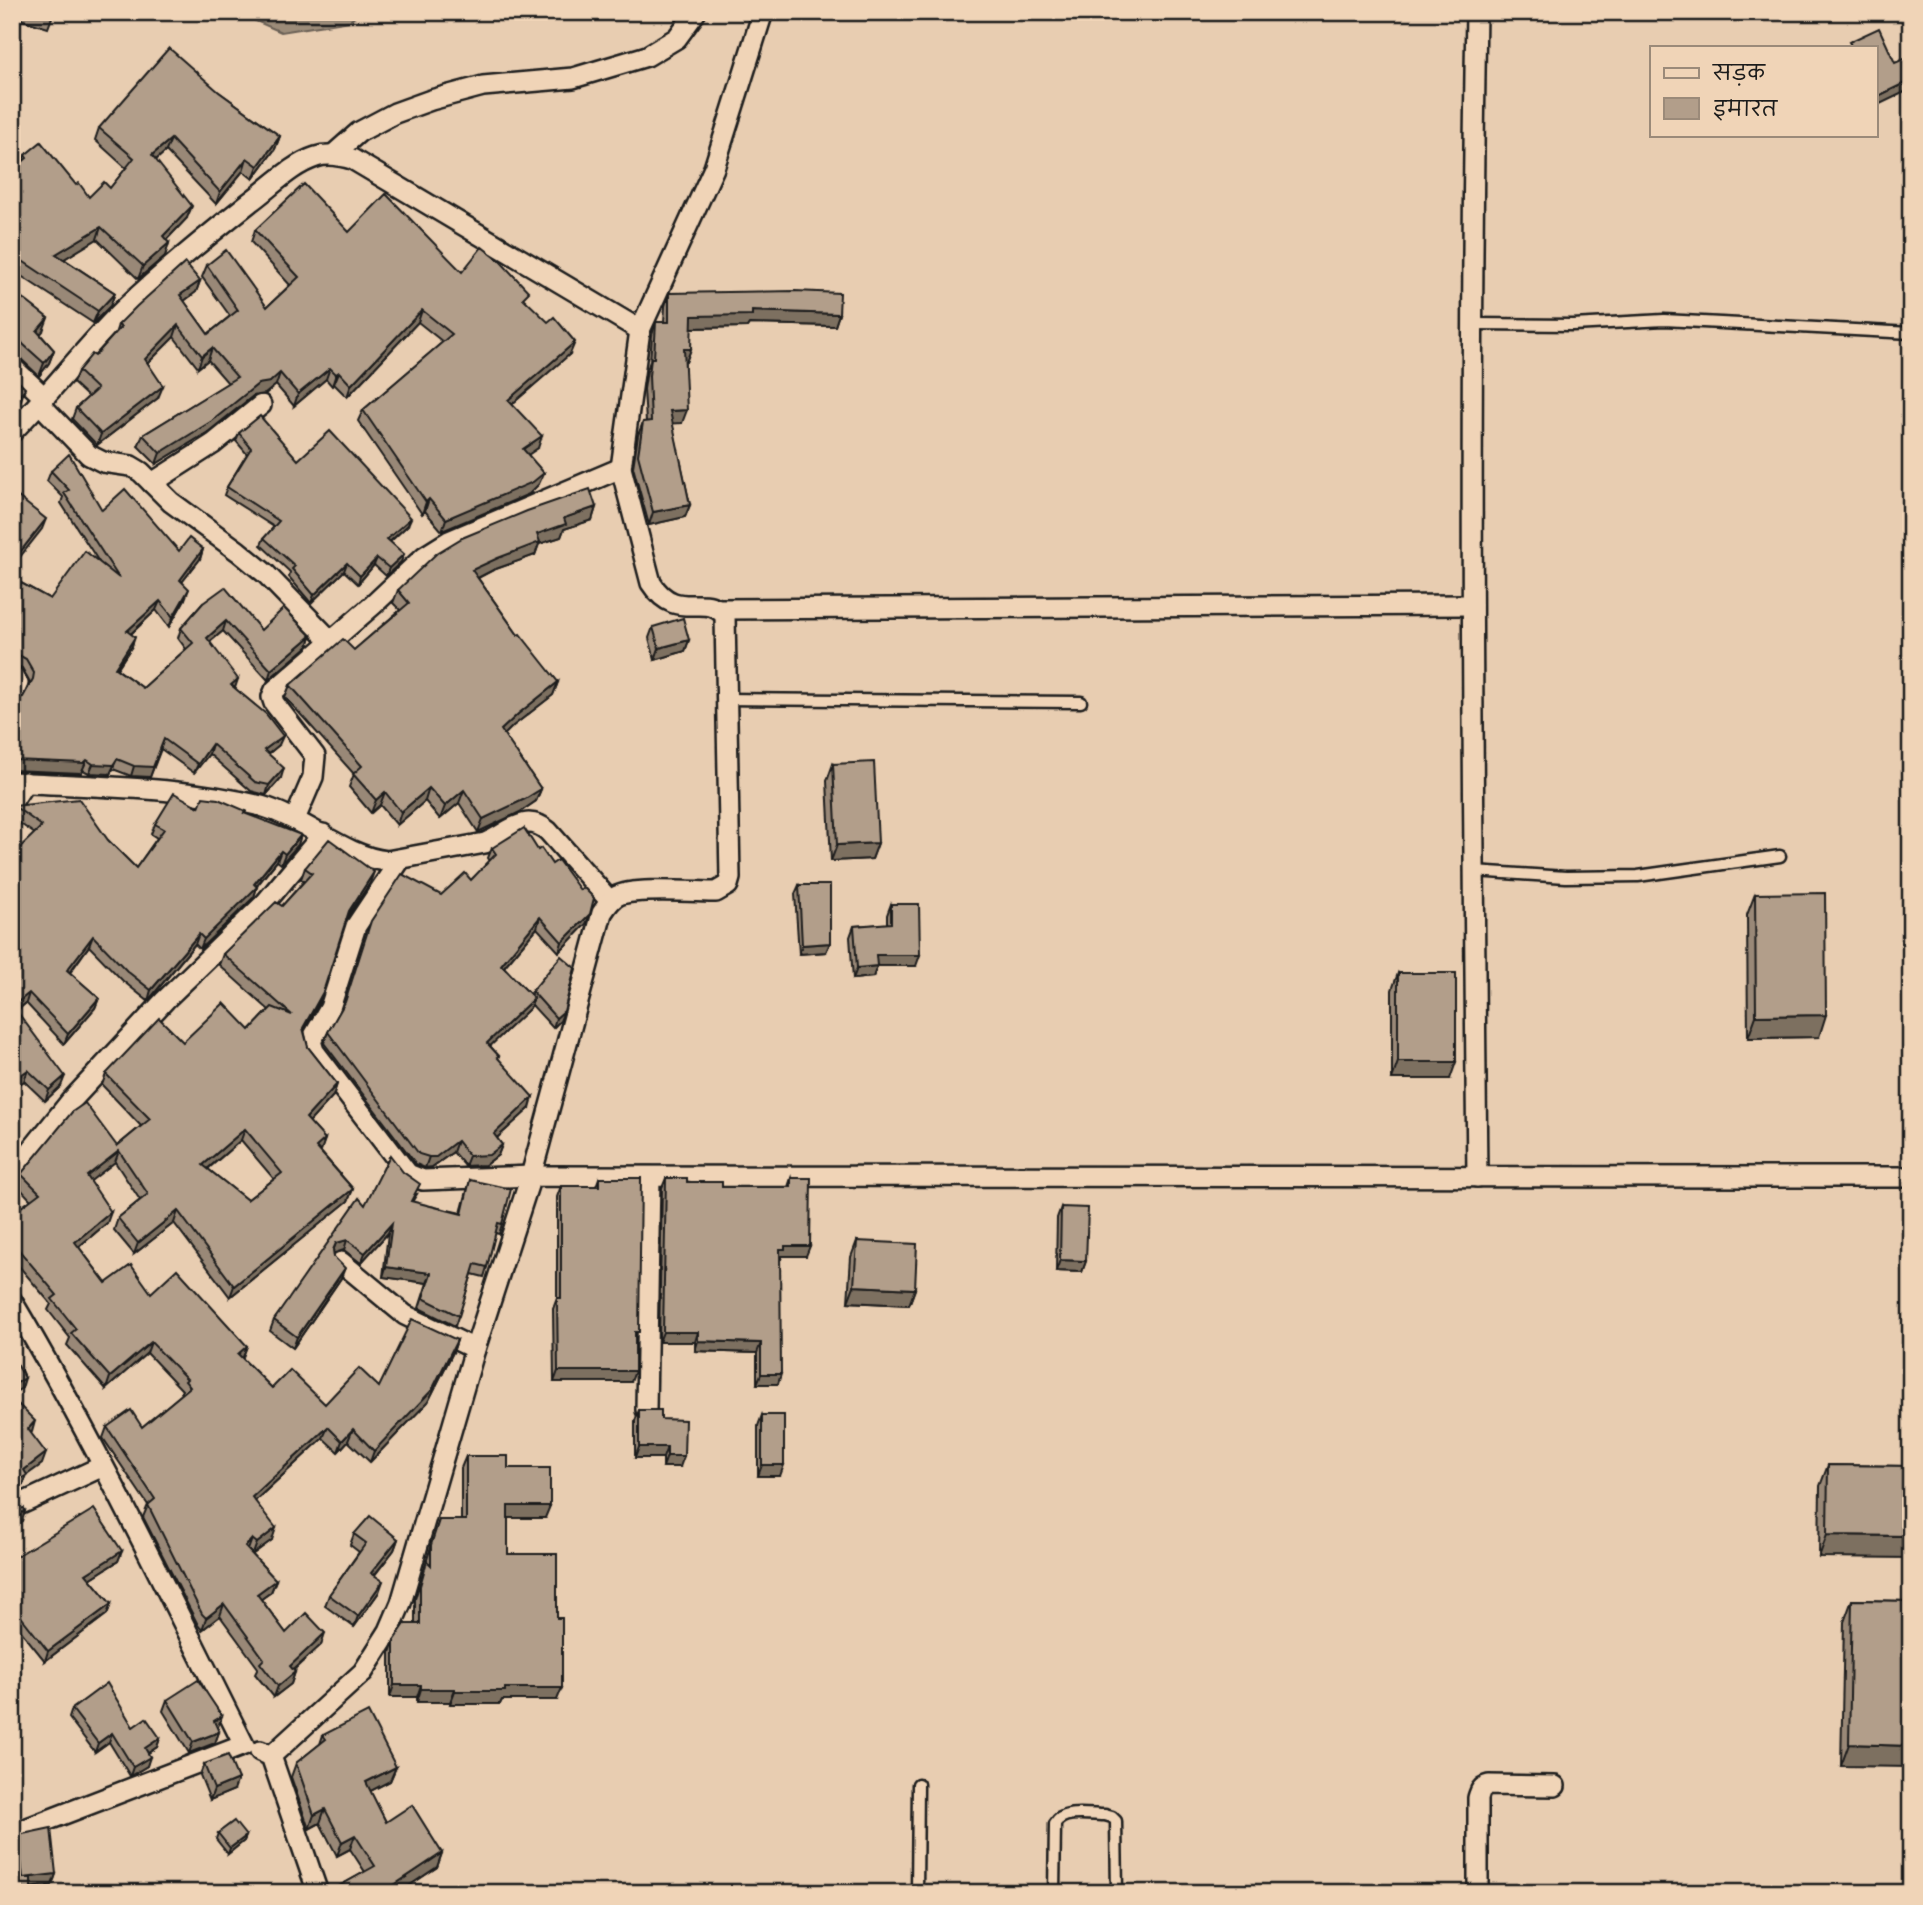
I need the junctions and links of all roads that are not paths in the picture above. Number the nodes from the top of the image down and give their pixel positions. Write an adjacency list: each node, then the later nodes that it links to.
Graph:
1 (696, 12): 4 (street)
2 (763, 12): 6 (street)
3 (1476, 12): 5 (street)
4 (333, 155): 6 (street); 9 (street)
5 (1472, 324): 7 (lane); 14 (street)
6 (640, 330): 12 (street)
7 (1911, 333)
8 (12, 367): 9 (street)
9 (43, 401): 11 (street); 13 (street)
10 (261, 405): 13 (street)
11 (12, 432)
12 (621, 468): 15 (street); 16 (street)
13 (152, 483): 16 (street)
14 (1472, 605): 15 (street); 27 (street)
15 (720, 609): 19 (street)
16 (331, 641): 23 (street)
17 (12, 675): 18 (street)
18 (12, 697)
19 (725, 699): 20 (lane); 28 (street)
20 (1081, 702)
21 (19, 782): 22 (street); 23 (street)
22 (12, 802)
23 (295, 819): 24 (street)
24 (323, 834): 26 (street); 29 (street)
25 (1780, 856): 27 (lane)
26 (400, 860): 28 (street); 30 (street)
27 (1474, 871): 32 (street)
28 (610, 901): 30 (street)
29 (12, 1174)
30 (531, 1176): 31 (street); 36 (street)
31 (650, 1177): 32 (street); 37 (street)
32 (1477, 1177): 33 (street)
33 (1911, 1177)
34 (341, 1262): 36 (street)
35 (12, 1301): 38 (street)
36 (475, 1349): 41 (street)
37 (646, 1410)
38 (103, 1466): 39 (street); 40 (street)
39 (12, 1508)
40 (244, 1745): 41 (street); 44 (street)
41 (271, 1756): 45 (street)
42 (918, 1784): 46 (lane)
43 (1555, 1786): 49 (street)
44 (12, 1834)
45 (318, 1893)
46 (917, 1893)
47 (1054, 1893): 48 (lane)
48 (1117, 1893)
49 (1478, 1893)

